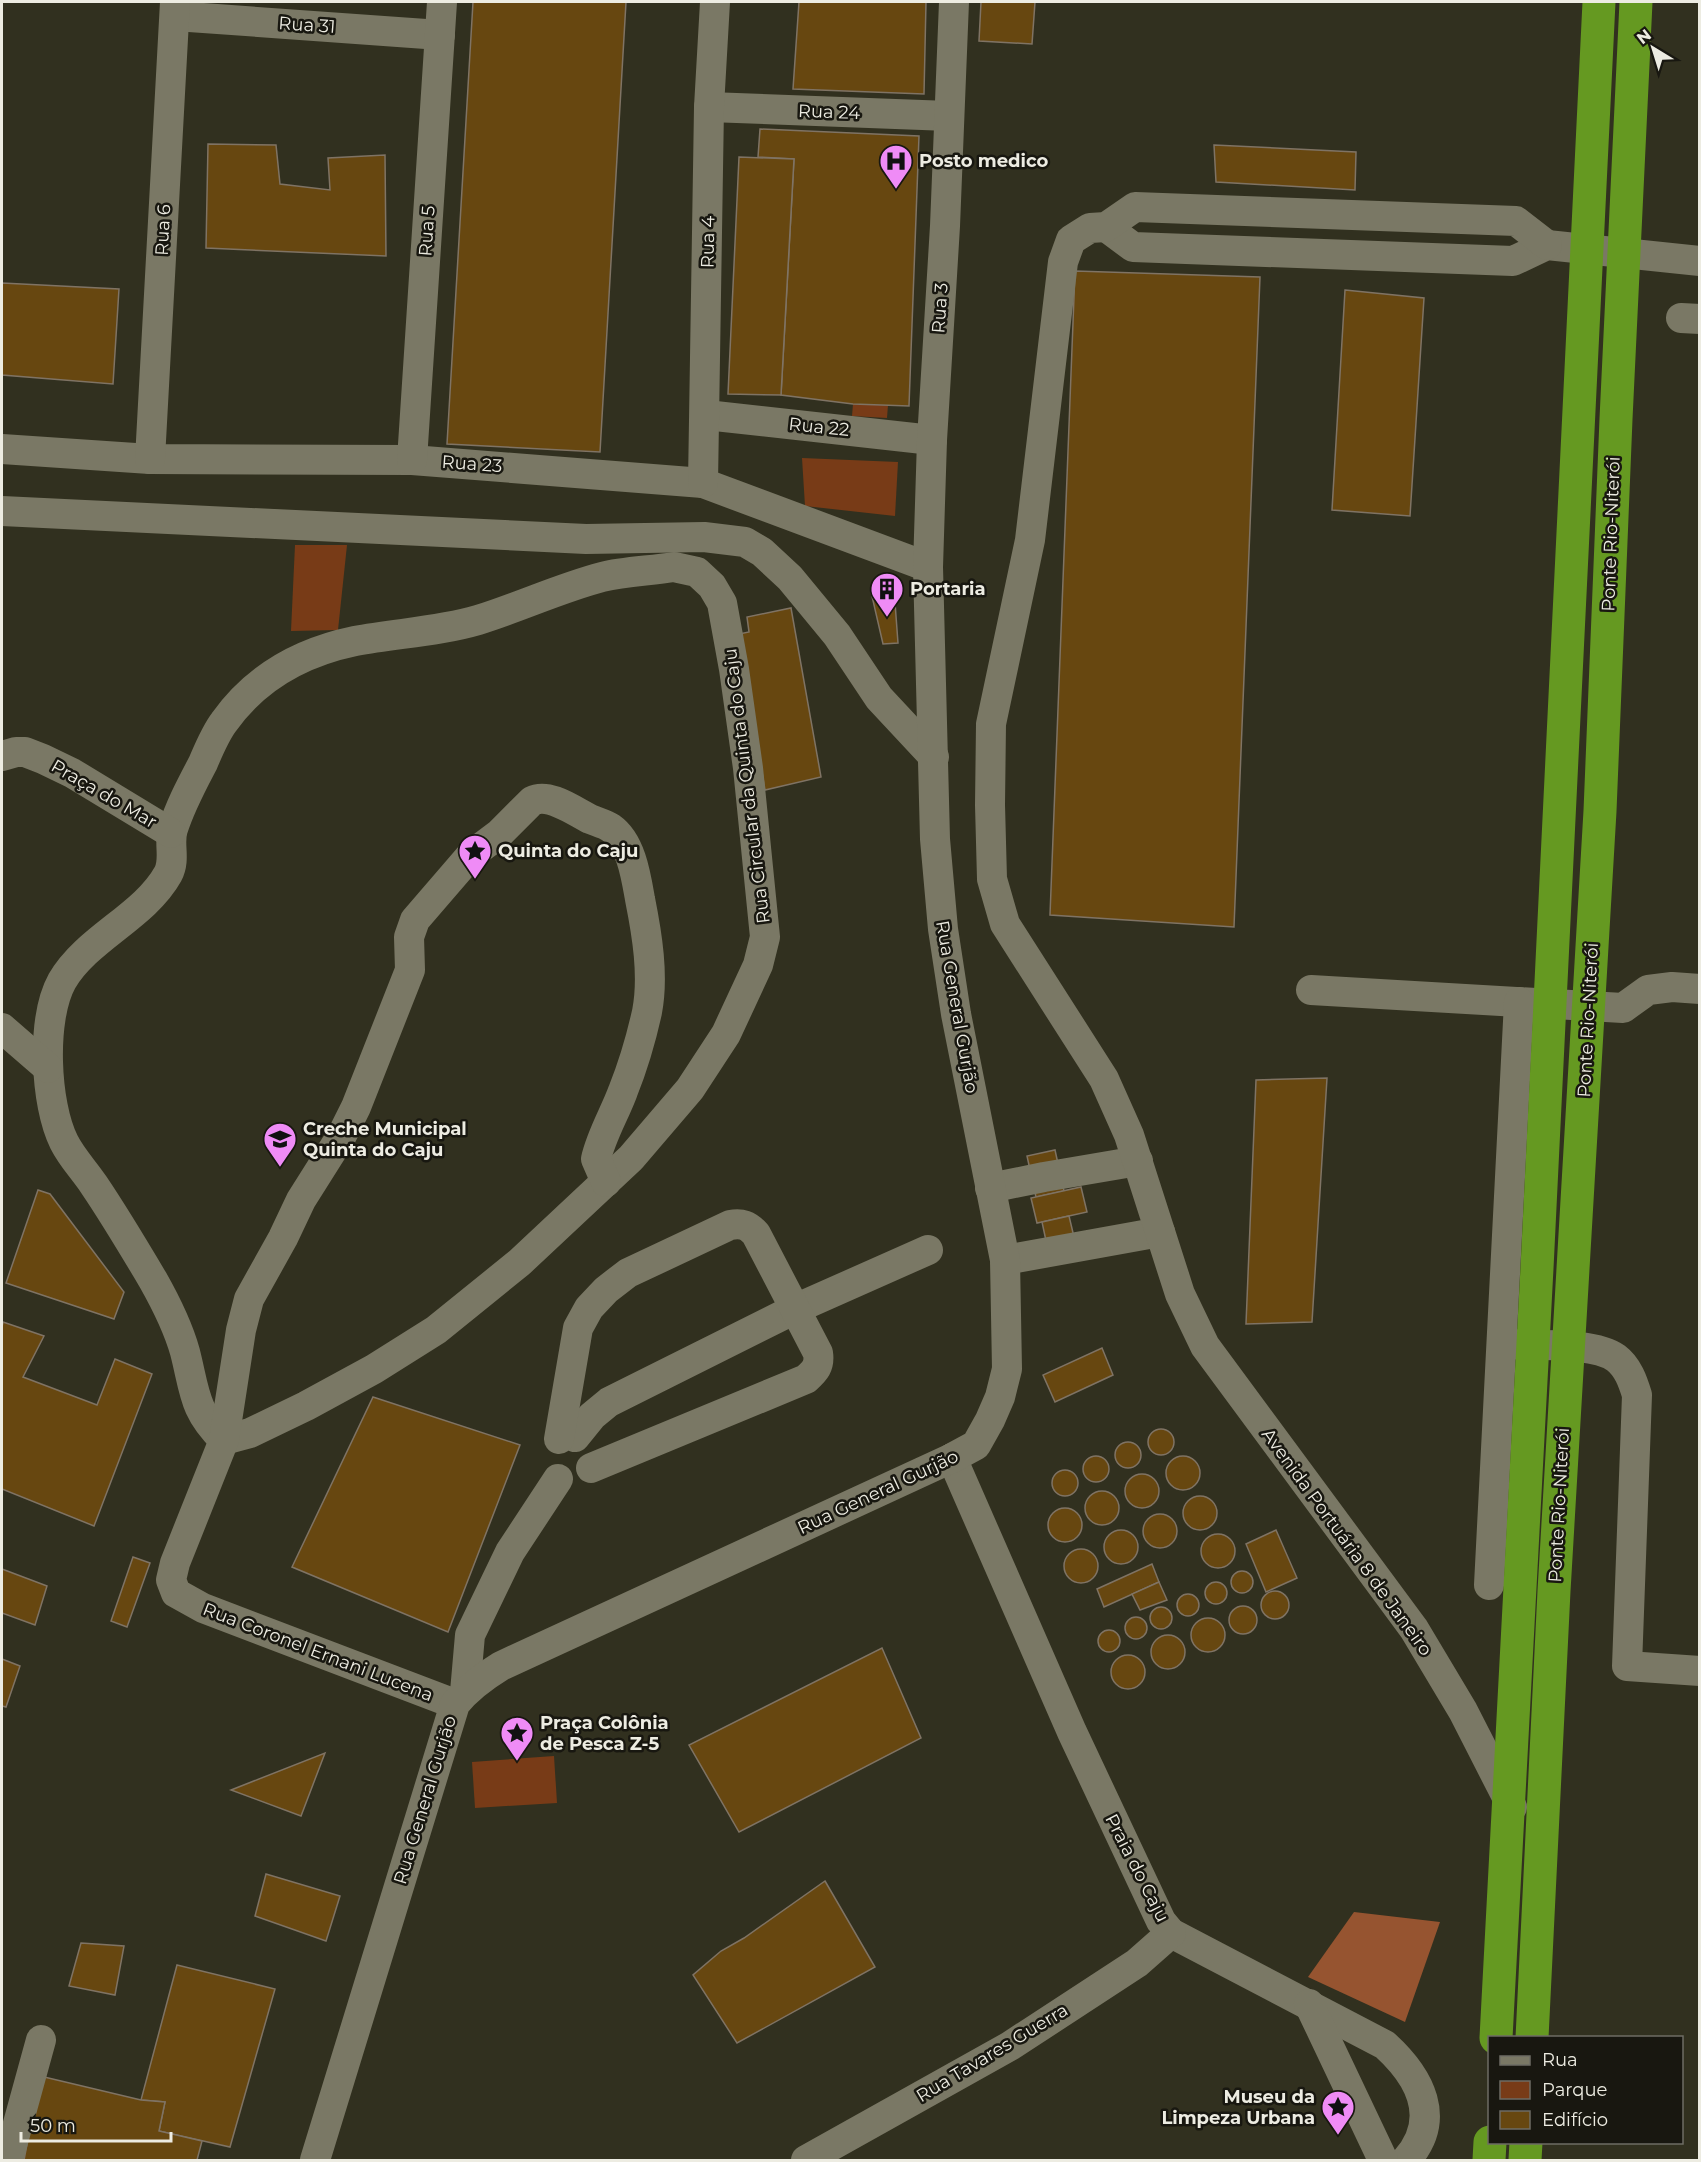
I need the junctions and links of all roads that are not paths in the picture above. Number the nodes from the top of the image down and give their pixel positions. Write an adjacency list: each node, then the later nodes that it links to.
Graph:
1 (442, 2): 7 (street, Rua 5)
2 (715, 2): 8 (street, Rua 4)
3 (954, 2): 9 (street, Rua 3)
4 (1599, 2): 48 (highway, Ponte Rio-Niterói)
5 (1636, 2): 50 (highway, Ponte Rio-Niterói)
6 (175, 9): 7 (street, Rua 31); 16 (street, Rua 6)
7 (440, 35): 17 (street, Rua 5)
8 (709, 107): 9 (street, Rua 24); 13 (street, Rua 4)
9 (949, 116): 14 (street, Rua 3)
10 (1106, 227): 11 (street); 11 (street, Avenida Portuária 8 de Janeiro); 30 (street, Avenida Portuária 8 de Janeiro)
11 (1547, 245): 12 (street)
12 (1700, 261)
13 (706, 415): 14 (street, Rua 22); 18 (street, Rua 4)
14 (932, 440): 20 (street, Rua 3)
15 (2, 449): 16 (street, Rua 23)
16 (150, 459): 17 (street, Rua 23)
17 (412, 460): 18 (street, Rua 23)
18 (703, 483): 20 (street, Rua 23)
19 (2, 511): 23 (street)
20 (927, 567): 21 (street, Rua 3)
21 (928, 614): 23 (street, Rua General Gurjão)
22 (2, 756): 24 (street, Praça do Mar)
23 (934, 757): 32 (street, Rua General Gurjão)
24 (171, 833): 29 (street, Rua Circular da Quinta do Caju); 31 (street, Rua Circular da Quinta do Caju)
25 (1700, 989): 27 (street)
26 (1311, 990): 27 (street)
27 (1519, 1002): 37 (street)
28 (2, 1028): 29 (street)
29 (48, 1068): 39 (street, Rua Circular da Quinta do Caju)
30 (1138, 1161): 32 (street); 33 (street, Avenida Portuária 8 de Janeiro)
31 (606, 1182): 39 (street, Rua Circular da Quinta do Caju); 39 (street)
32 (990, 1188): 35 (street, Rua General Gurjão)
33 (1160, 1232): 35 (street); 49 (street, Avenida Portuária 8 de Janeiro)
34 (928, 1250): 36 (street)
35 (1005, 1260): 40 (street, Rua General Gurjão)
36 (795, 1309): 38 (street); 38 (street); 41 (street)
37 (1501, 1344): 43 (street); 44 (street)
38 (567, 1438): 41 (street); 42 (street)
39 (224, 1440): 45 (street, Rua Coronel Ernani Lucena)
40 (952, 1458): 45 (street, Rua General Gurjão); 46 (street, Praia do Caju)
41 (591, 1468): 42 (street)
42 (558, 1479): 45 (street)
43 (1488, 1585)
44 (1700, 1671)
45 (460, 1698): 56 (street, Rua General Gurjão)
46 (1170, 1933): 47 (street, Praia do Caju); 57 (street, Rua Tavares Guerra)
47 (1309, 2004): 58 (street); 59 (street, Praia do Caju)
48 (1496, 2036)
49 (1506, 2036)
50 (1532, 2036)
51 (41, 2040): 55 (street)
52 (1490, 2144): 60 (highway)
53 (1501, 2144): 61 (street)
54 (1526, 2144): 62 (highway)
55 (8, 2160)
56 (315, 2160)
57 (806, 2160)
58 (1383, 2160)
59 (1406, 2160)
60 (1489, 2160)
61 (1500, 2160)
62 (1525, 2160)

